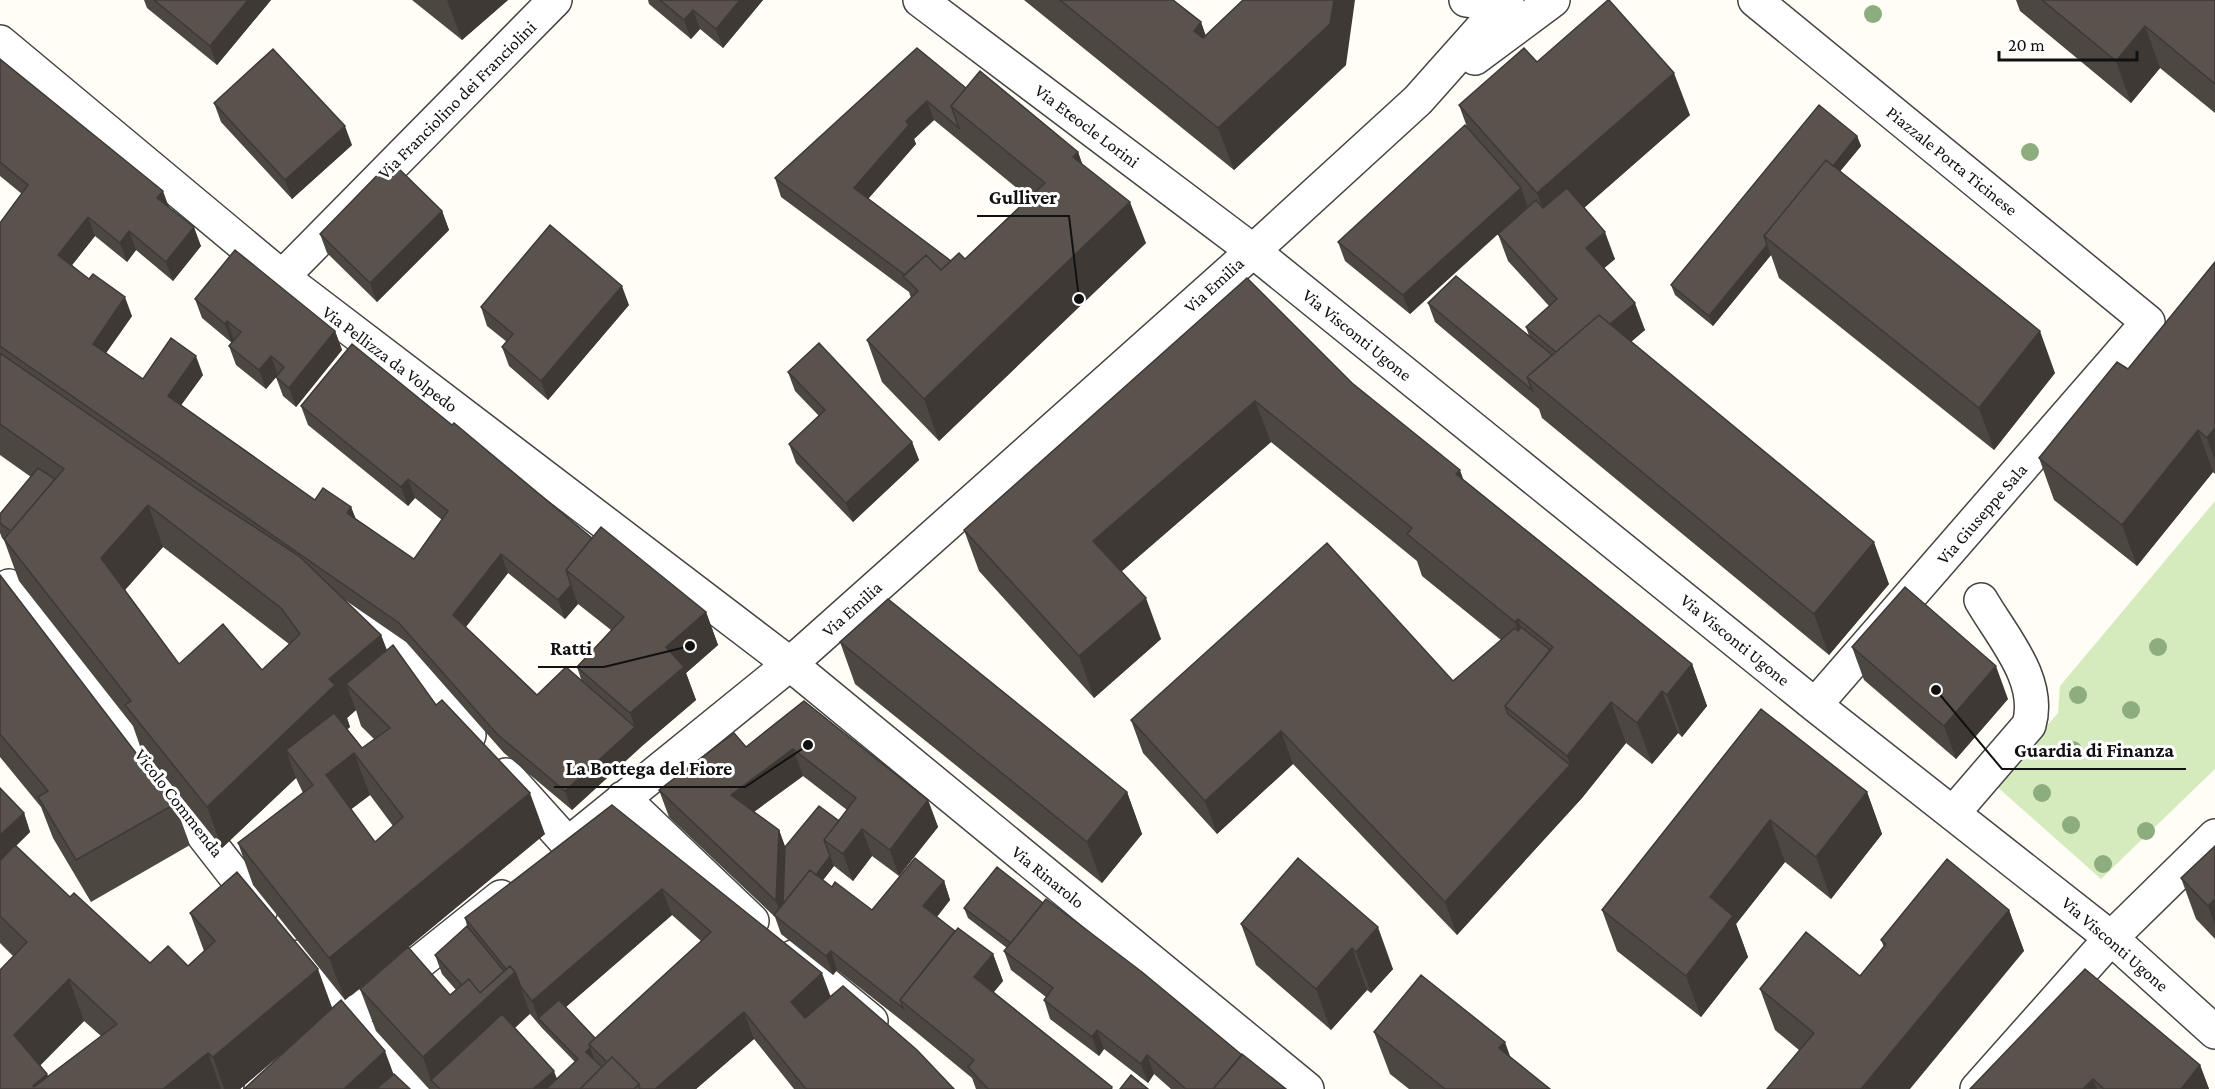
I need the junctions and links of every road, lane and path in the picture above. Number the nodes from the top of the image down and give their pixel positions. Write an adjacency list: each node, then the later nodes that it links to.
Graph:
1 (555, 0): 9 (street, Via Franciolino dei Franciolini)
2 (920, 0): 8 (street, Via Eteocle Lorini)
3 (1553, 0): 7 (street, Via Emilia)
4 (1755, 0): 10 (street, Piazzale Porta Ticinese)
5 (1482, 4): 7 (street, Via Emilia)
6 (0, 42): 9 (street, Via Pellizza da Volpedo)
7 (1418, 100): 8 (street, Via Emilia)
8 (1253, 251): 14 (street, Via Emilia); 15 (street, Via Visconti Ugone)
9 (282, 277): 14 (street, Via Pellizza da Volpedo)
10 (2148, 322): 15 (street, Via Giuseppe Sala)
11 (9, 586): 21 (street, Vicolo Commenda)
12 (326, 598): 19 (street)
13 (1981, 600): 17 (street)
14 (790, 664): 16 (street, Via Emilia); 26 (street, Via Rinarolo)
15 (1815, 705): 17 (street, Via Visconti Ugone)
16 (623, 798): 19 (street, Via Emilia); 23 (street)
17 (1954, 812): 20 (street, Via Visconti Ugone)
18 (2215, 836): 20 (street)
19 (568, 844): 21 (street, Via Emilia)
20 (2111, 938): 22 (street, Via Visconti Ugone); 27 (street)
21 (348, 1019): 24 (street, Via Emilia); 25 (street, Vicolo Commenda)
22 (2215, 1032)
23 (895, 1040)
24 (261, 1089)
25 (413, 1089)
26 (1307, 1089)
27 (1977, 1089)

